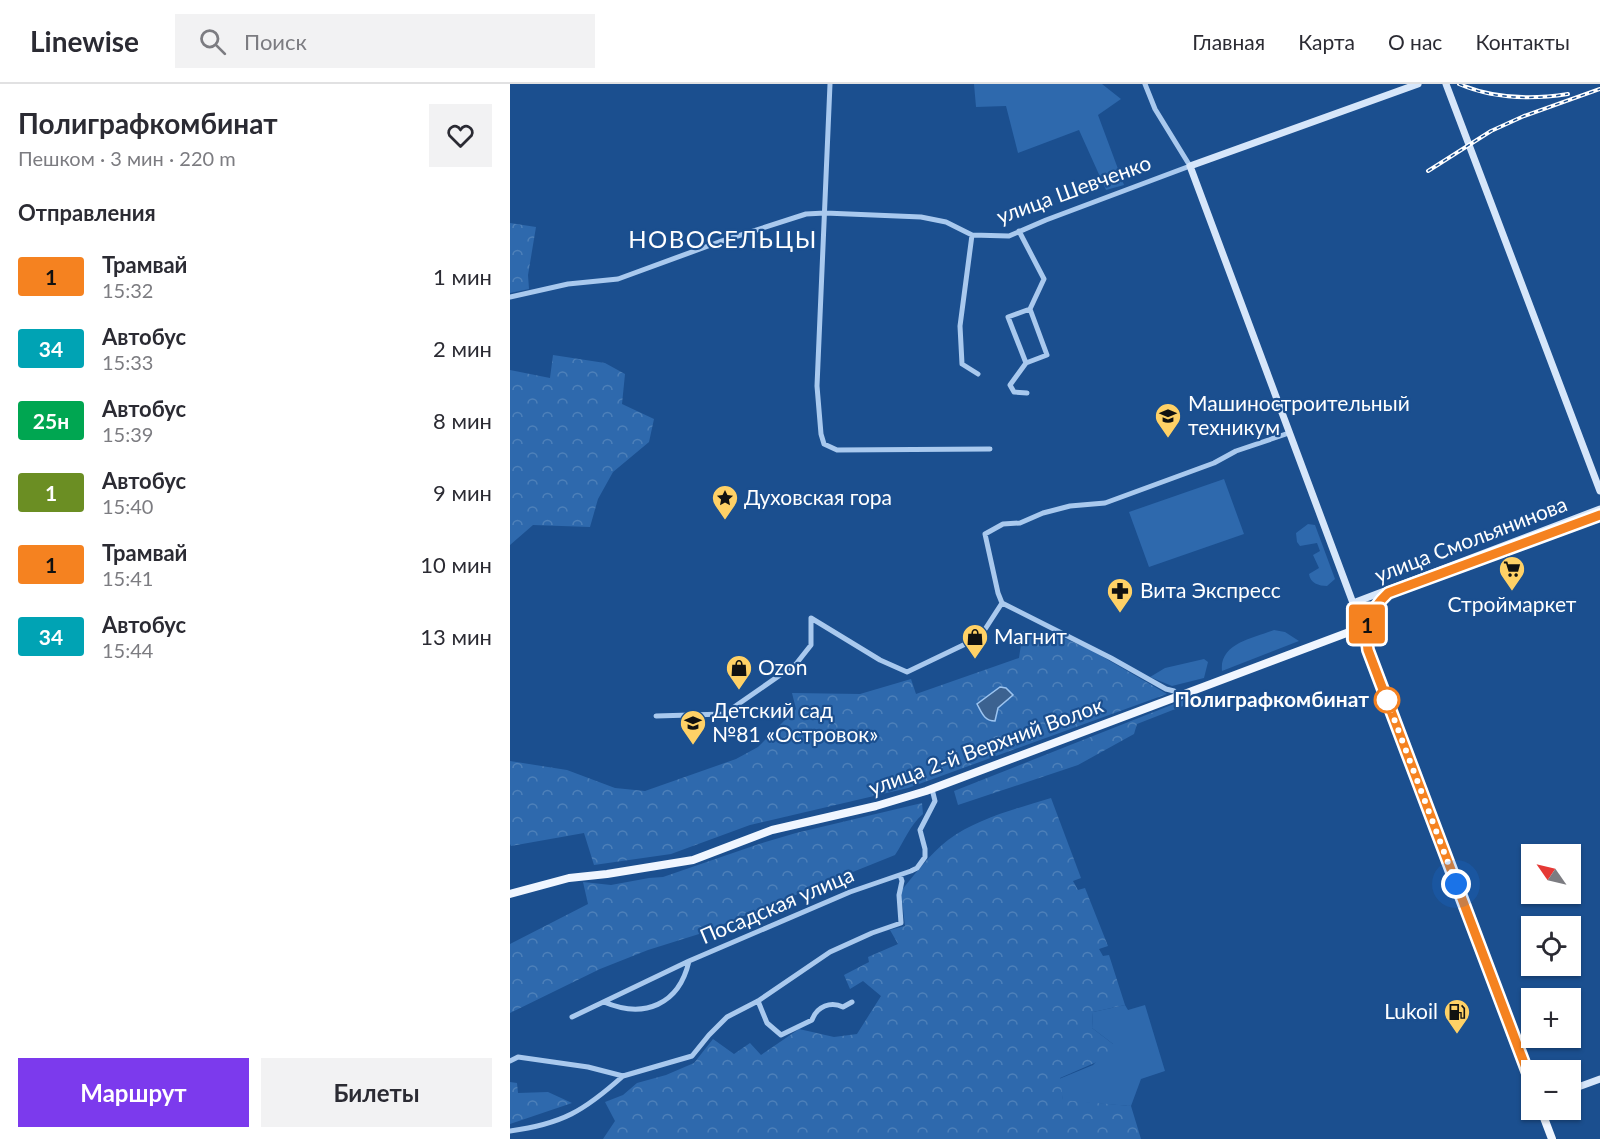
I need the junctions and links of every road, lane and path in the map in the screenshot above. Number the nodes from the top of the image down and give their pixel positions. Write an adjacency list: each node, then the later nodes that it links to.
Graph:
1 (830, 84): 6 (street)
2 (1145, 84): 5 (street, улица Шевченко)
3 (1418, 84): 5 (street)
4 (1446, 84): 16 (street)
5 (1190, 166): 7 (street, улица Шевченко); 14 (street, улица Шевченко)
6 (825, 213): 8 (street); 9 (street); 15 (street)
7 (1019, 231): 8 (street, улица Шевченко); 10 (street)
8 (972, 235): 12 (street, улица Шевченко)
9 (510, 297)
10 (1029, 309): 11 (street); 11 (street)
11 (1026, 363): 13 (street)
12 (978, 374)
13 (1027, 393)
14 (1289, 433): 18 (street); 19 (street, улица Шевченко)
15 (990, 449)
16 (1600, 491)
17 (1600, 509): 19 (street, улица Смольянинова)
18 (1002, 603): 22 (street); 23 (street)
19 (1353, 603): 20 (street, улица Шевченко)
20 (1360, 628): 21 (street, улица Шевченко); 22 (main road, улица 2-й Верхний Волок)
21 (1368, 650): 32 (main road)
22 (1179, 696): 24 (main road, улица 2-й Верхний Волок)
23 (656, 716)
24 (932, 789): 25 (street, Посадская улица); 26 (main road, улица 2-й Верхний Волок)
25 (900, 875): 27 (street, Посадская улица); 28 (street)
26 (510, 894)
27 (688, 961): 29 (street, Посадская улица); 29 (street)
28 (758, 1001): 30 (street); 34 (street)
29 (604, 1002): 31 (street, Посадская улица)
30 (852, 1002)
31 (572, 1017)
32 (1523, 1060)
33 (510, 1061): 34 (street)
34 (622, 1076): 38 (street)
35 (1600, 1079): 36 (street)
36 (1581, 1086)
37 (1545, 1120): 39 (main road)
38 (510, 1131)
39 (1552, 1139)

